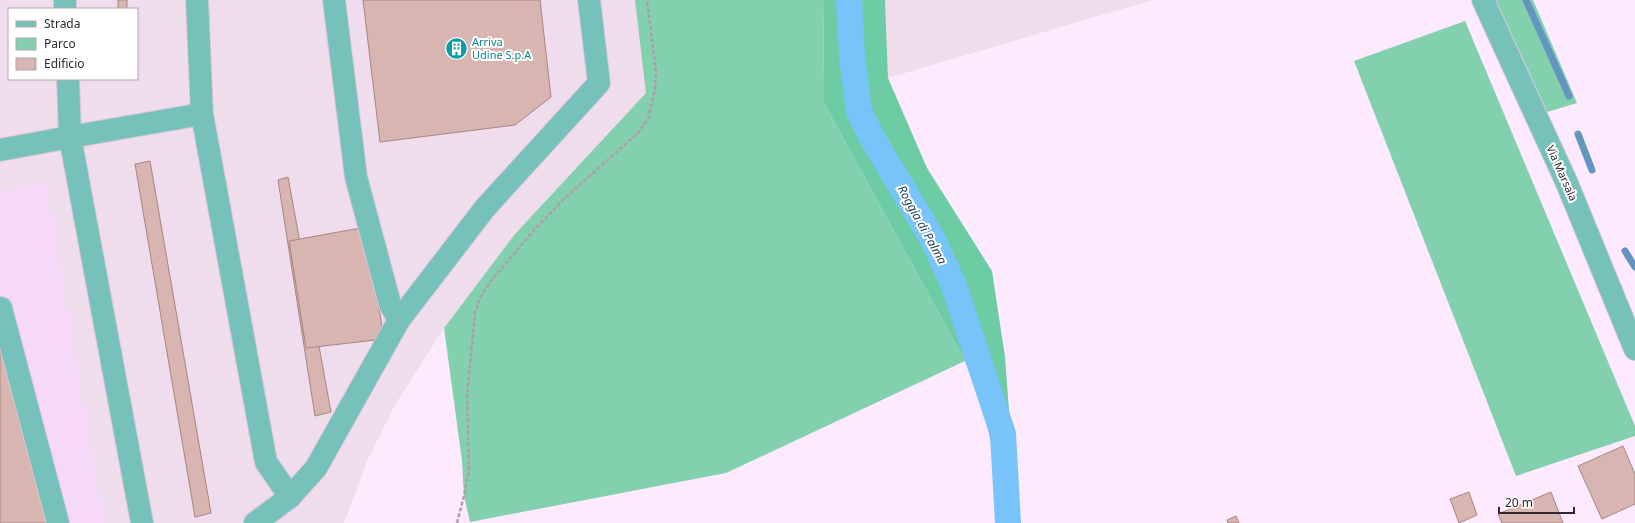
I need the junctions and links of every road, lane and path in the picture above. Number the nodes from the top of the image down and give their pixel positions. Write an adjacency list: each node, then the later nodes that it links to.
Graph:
1 (197, 0): 7 (street)
2 (334, 0): 11 (street)
3 (589, 0): 11 (street)
4 (647, 0): 17 (path)
5 (1483, 0): 12 (street, Via Marsala)
6 (68, 80): 8 (street)
7 (202, 114): 8 (street); 13 (street)
8 (70, 137): 9 (street); 15 (street)
9 (0, 150)
10 (1, 308): 14 (street)
11 (399, 320): 13 (street)
12 (1635, 349)
13 (290, 497): 16 (street)
14 (58, 523)
15 (142, 523)
16 (255, 523)
17 (457, 523)

